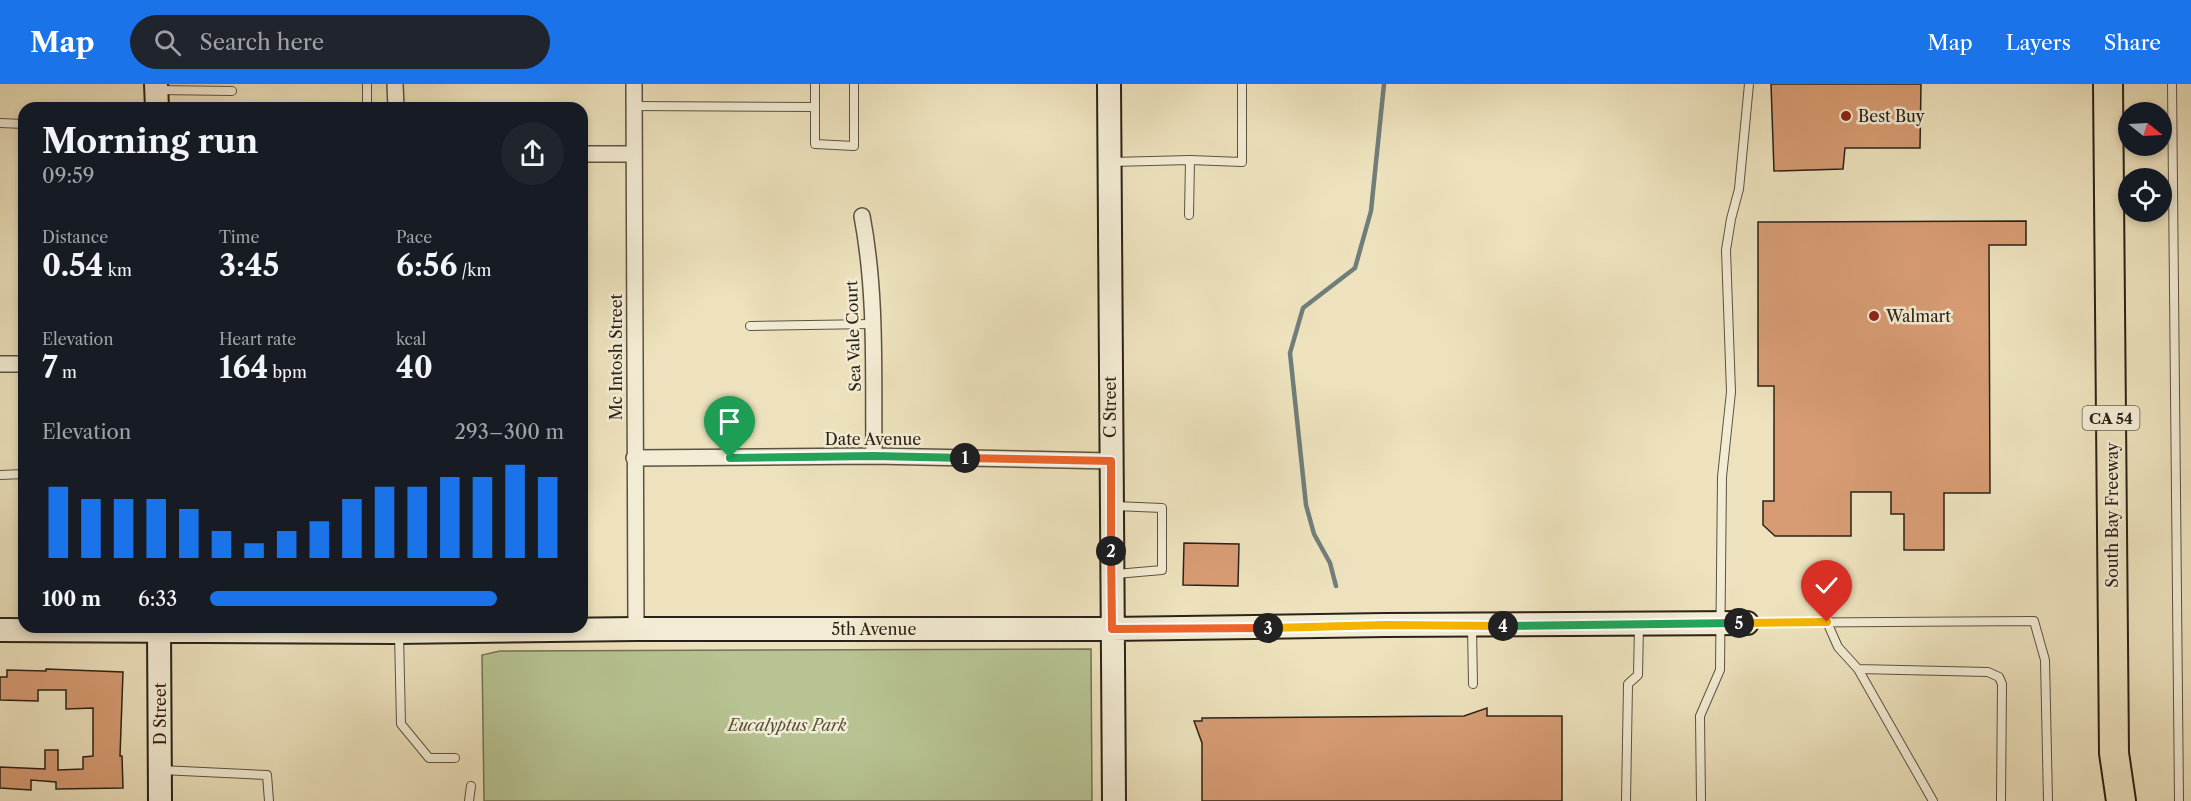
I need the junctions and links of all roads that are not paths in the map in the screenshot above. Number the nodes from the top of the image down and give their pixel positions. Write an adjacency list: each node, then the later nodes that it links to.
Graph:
1 (367, 84): 13 (lane)
2 (395, 84): 14 (street)
3 (634, 84): 15 (street, Mc Intosh Street)
4 (815, 84): 16 (lane)
5 (854, 84): 16 (lane)
6 (1109, 84): 22 (street, C Street)
7 (1242, 84): 21 (lane)
8 (1749, 84): 37 (lane)
9 (2108, 84): 50 (highway, South Bay Freeway / CA 54)
10 (2172, 84): 65 (lane)
11 (232, 91): 12 (lane)
12 (156, 94)
13 (367, 102)
14 (396, 102)
15 (634, 106): 16 (lane); 20 (street, Mc Intosh Street)
16 (815, 107)
17 (0, 123): 18 (lane)
18 (18, 124)
19 (588, 154): 20 (street)
20 (634, 154): 30 (street, Mc Intosh Street)
21 (1190, 160): 22 (lane); 23 (lane)
22 (1110, 162): 31 (street, C Street)
23 (1189, 215)
24 (862, 216): 25 (street, Sea Vale Court)
25 (872, 324): 26 (lane); 29 (street, Sea Vale Court)
26 (750, 326)
27 (0, 364): 28 (street)
28 (18, 364)
29 (874, 456): 30 (street, Date Avenue); 31 (street, Date Avenue)
30 (634, 458): 42 (street, Mc Intosh Street)
31 (1111, 461): 34 (street, C Street)
32 (18, 474): 33 (lane)
33 (0, 475)
34 (1111, 506): 35 (street, C Street); 35 (lane)
35 (1111, 574): 43 (street, C Street)
36 (1827, 622): 38 (lane); 48 (lane); 62 (lane)
37 (1720, 623): 38 (street, 5th Avenue); 39 (street, 5th Avenue); 59 (lane)
38 (1747, 623)
39 (1639, 624): 40 (street, 5th Avenue); 58 (lane)
40 (1472, 626): 43 (street, 5th Avenue); 49 (lane)
41 (588, 629): 42 (street, 5th Avenue)
42 (636, 629): 43 (street, 5th Avenue)
43 (1112, 629): 57 (street, C Street)
44 (0, 630): 45 (street, 5th Avenue)
45 (18, 630)
46 (159, 633): 52 (street, D Street)
47 (396, 633): 51 (lane)
48 (1858, 669): 60 (lane); 61 (lane)
49 (1473, 684)
50 (2114, 753): 63 (highway); 64 (highway, South Bay Freeway / CA 54)
51 (455, 758)
52 (160, 770): 54 (street, D Street); 55 (lane)
53 (471, 786): 56 (lane)
54 (160, 801)
55 (269, 801)
56 (469, 801)
57 (1114, 801)
58 (1626, 801)
59 (1701, 801)
60 (1933, 801)
61 (2001, 801)
62 (2048, 801)
63 (2114, 801)
64 (2121, 801)
65 (2180, 801)

